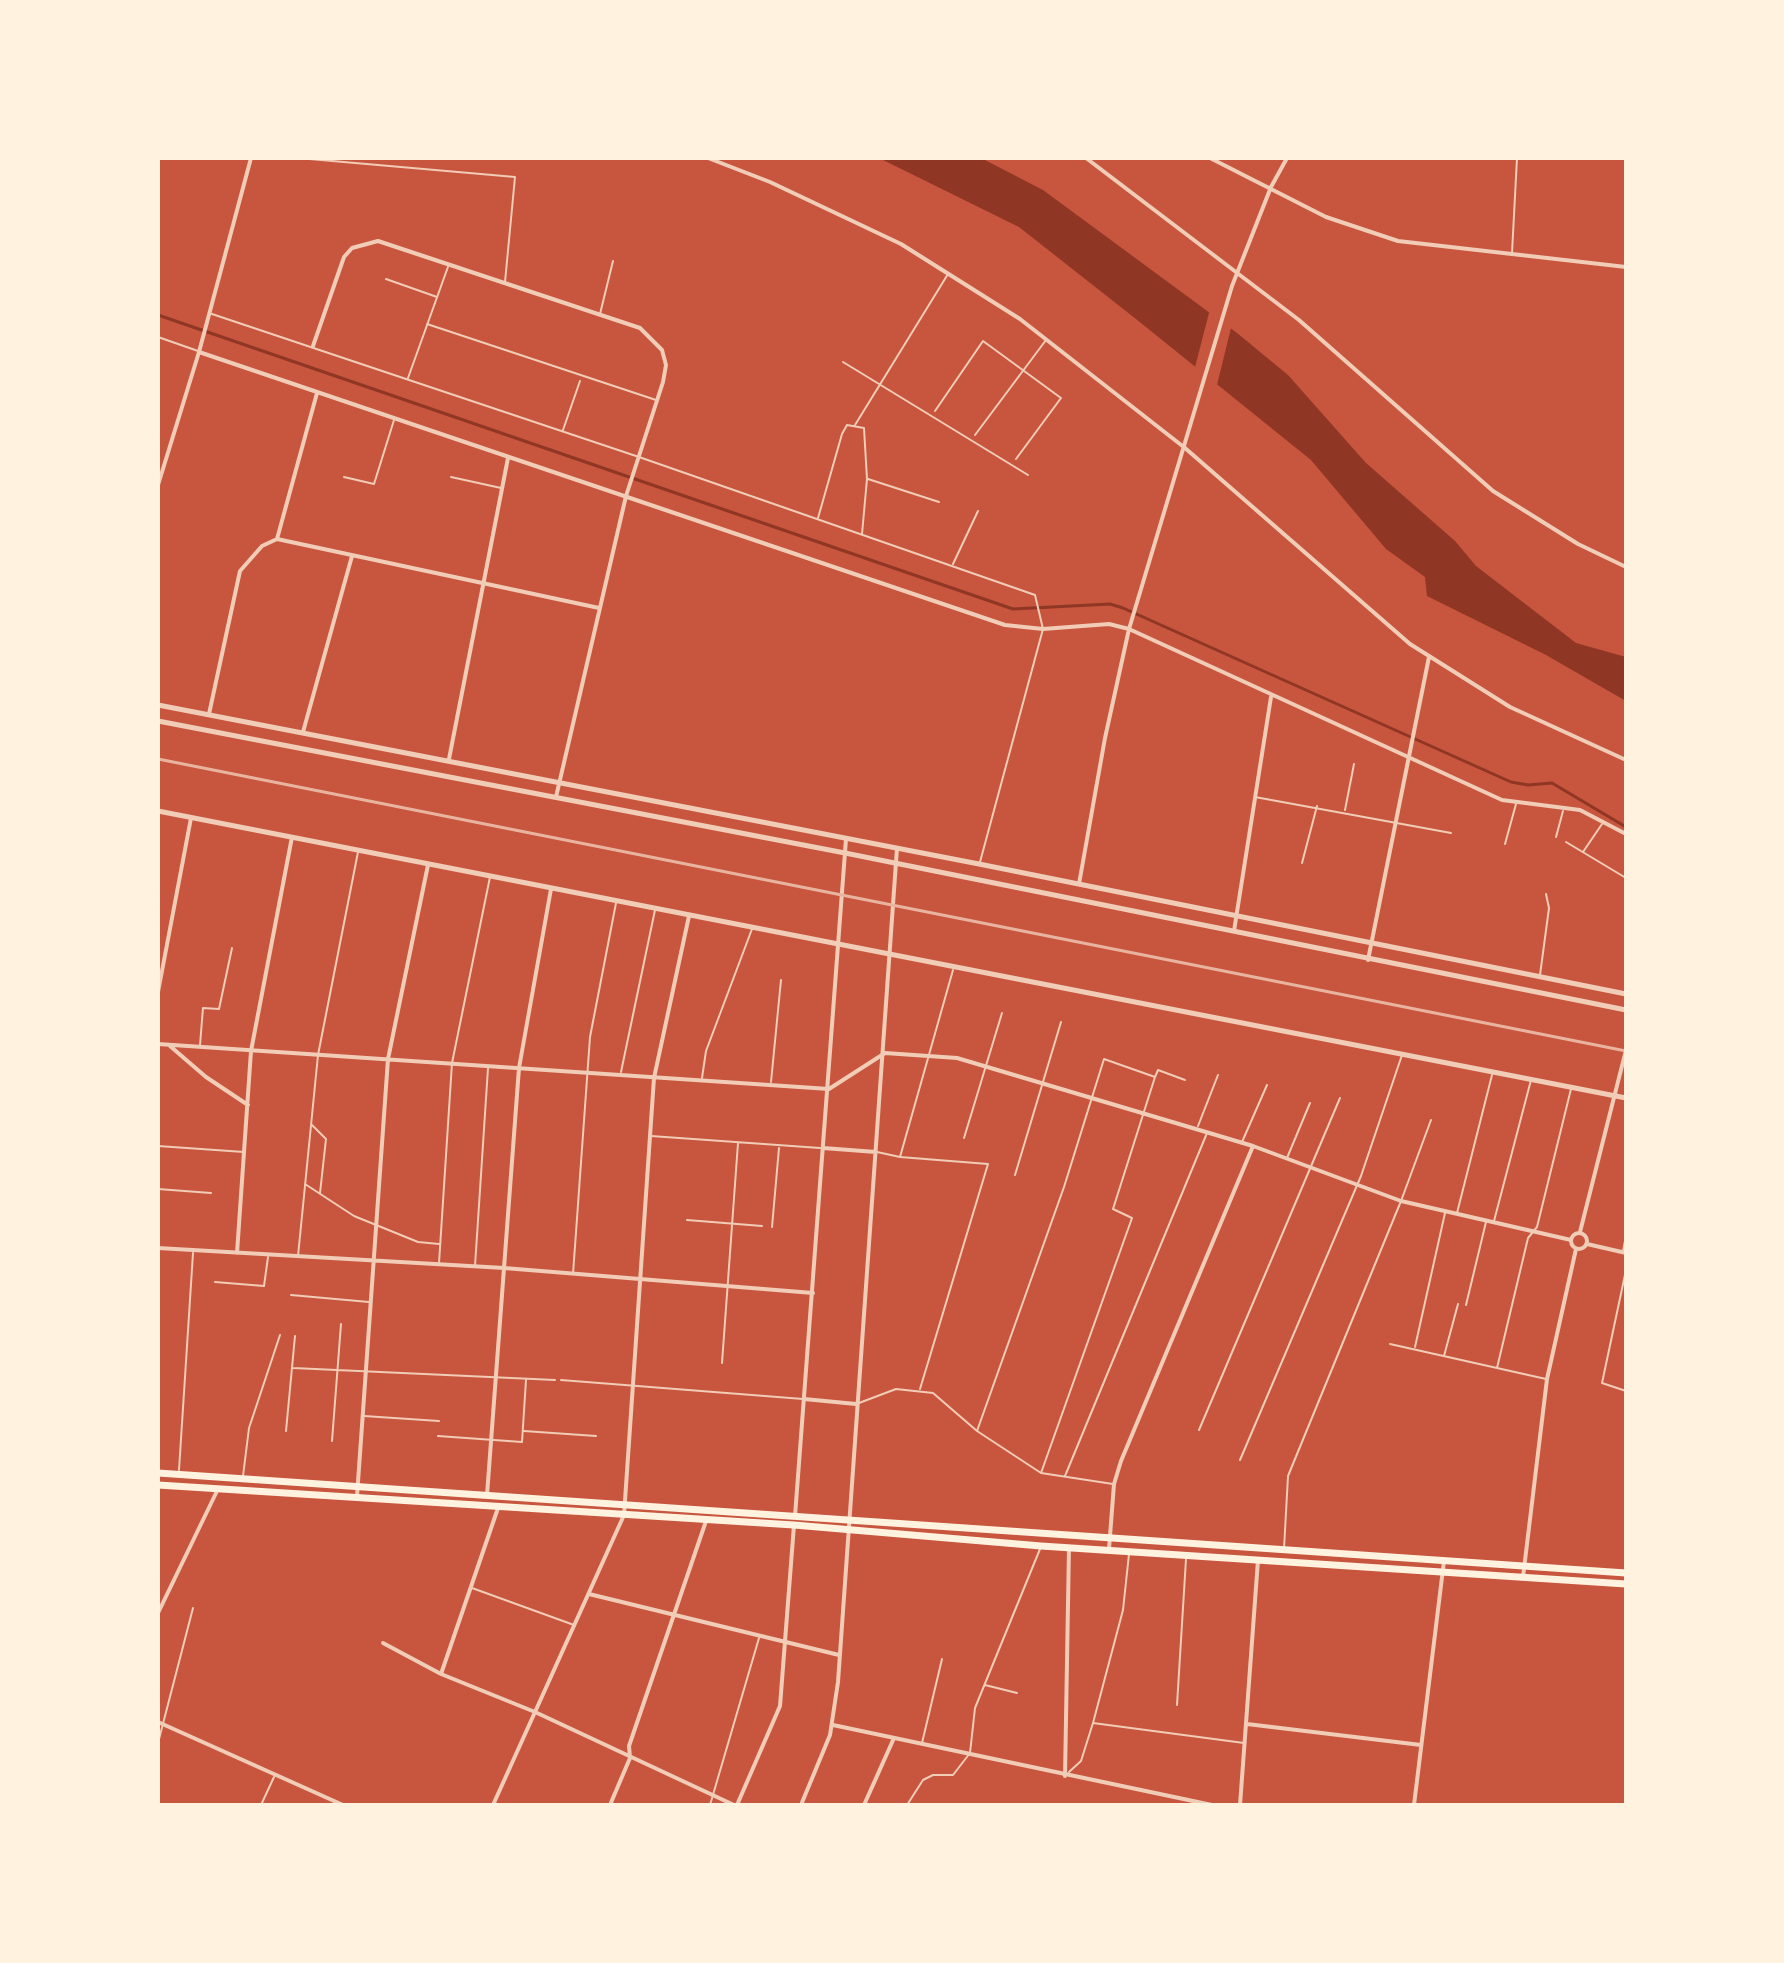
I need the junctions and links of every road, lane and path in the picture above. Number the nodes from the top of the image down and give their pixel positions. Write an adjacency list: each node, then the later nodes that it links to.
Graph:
1 (251, 158): 18 (street)
2 (298, 158): 16 (lane)
3 (708, 158): 13 (street)
4 (1086, 158): 14 (street)
5 (1210, 158): 8 (street)
6 (1287, 158): 8 (street)
7 (1517, 158): 9 (lane)
8 (1271, 187): 9 (street); 14 (street)
9 (1512, 255): 12 (street)
10 (613, 261): 19 (lane)
11 (450, 263): 16 (street); 17 (lane); 23 (street)
12 (1626, 267)
13 (949, 273): 22 (street); 29 (lane)
14 (1237, 273): 37 (street); 55 (street)
15 (386, 279): 17 (lane)
16 (505, 282): 19 (street)
17 (437, 297): 20 (lane)
18 (209, 313): 23 (lane); 24 (street)
19 (600, 314): 31 (street)
20 (427, 324): 27 (lane); 31 (lane)
21 (158, 337): 24 (lane)
22 (1046, 339): 26 (lane); 37 (street)
23 (313, 346): 27 (lane)
24 (199, 352): 30 (street); 45 (street)
25 (843, 362): 29 (lane)
26 (1023, 370): 32 (lane); 36 (lane); 40 (lane)
27 (408, 379): 35 (lane)
28 (580, 381): 35 (lane)
29 (878, 382): 34 (lane); 41 (lane)
30 (317, 393): 33 (street); 52 (street)
31 (657, 400): 38 (street)
32 (935, 411)
33 (395, 417): 39 (street); 42 (lane)
34 (855, 426): 44 (lane); 50 (lane)
35 (563, 432): 38 (lane)
36 (975, 435)
37 (1185, 448): 58 (street); 60 (street)
38 (639, 457): 47 (street); 50 (lane)
39 (508, 458): 46 (street); 47 (street)
40 (1016, 459)
41 (1028, 475)
42 (344, 477)
43 (451, 477): 46 (lane)
44 (867, 479): 48 (lane); 51 (lane)
45 (158, 485)
46 (502, 489): 56 (street)
47 (626, 496): 57 (street); 59 (street)
48 (939, 502)
49 (978, 511): 54 (lane)
50 (817, 519): 51 (lane)
51 (862, 535): 54 (lane)
52 (277, 539): 53 (street); 63 (street)
53 (352, 556): 56 (street); 65 (street)
54 (952, 565): 59 (lane)
55 (1626, 567)
56 (484, 584): 57 (street); 67 (street)
57 (599, 608): 70 (street)
58 (1130, 627): 59 (street); 61 (street); 98 (street)
59 (1043, 629): 94 (lane)
60 (1429, 657): 66 (street); 68 (street)
61 (1271, 697): 66 (street); 72 (street)
62 (158, 705): 63 (street)
63 (209, 714): 65 (street)
64 (158, 721): 71 (street)
65 (303, 732): 67 (street)
66 (1409, 756): 73 (street); 79 (street)
67 (449, 759): 70 (street)
68 (1626, 760)
69 (1354, 764): 77 (lane)
70 (559, 781): 71 (street); 85 (street)
71 (556, 797): 91 (street)
72 (1254, 797): 74 (lane); 104 (street)
73 (1516, 803): 75 (street); 87 (lane)
74 (1317, 806): 77 (lane); 93 (lane)
75 (1564, 806): 80 (street); 84 (lane)
76 (158, 811): 78 (street)
77 (1345, 811): 79 (lane)
78 (191, 818): 83 (street); 115 (street)
79 (1396, 821): 81 (lane); 107 (street)
80 (1602, 823): 82 (street); 90 (lane)
81 (1451, 833)
82 (1626, 834)
83 (292, 837): 89 (street); 124 (street)
84 (1556, 837)
85 (846, 838): 88 (street); 91 (street)
86 (1566, 842): 90 (lane)
87 (1505, 844)
88 (897, 848): 92 (street); 94 (street)
89 (358, 850): 95 (street); 127 (lane)
90 (1582, 852): 97 (lane)
91 (845, 853): 92 (street); 108 (street)
92 (895, 863): 106 (street); 110 (street)
93 (1302, 863)
94 (979, 864): 98 (street)
95 (428, 865): 96 (street); 129 (street)
96 (490, 876): 99 (street); 130 (lane)
97 (1626, 878)
98 (1079, 884): 104 (street)
99 (551, 889): 101 (street); 133 (street)
100 (1546, 894): 113 (lane)
101 (616, 902): 102 (street); 135 (lane)
102 (655, 909): 103 (street); 137 (lane)
103 (689, 916): 105 (street); 139 (street)
104 (1237, 917): 106 (street); 107 (street)
105 (753, 928): 108 (street); 142 (lane)
106 (1234, 931): 111 (street)
107 (1371, 942): 111 (street); 113 (street)
108 (838, 944): 110 (street); 147 (street)
109 (232, 948): 122 (lane)
110 (891, 955): 112 (street); 125 (street)
111 (1368, 960): 117 (street)
112 (955, 965): 126 (street); 128 (lane)
113 (1540, 976): 116 (street)
114 (781, 980): 145 (lane)
115 (158, 992)
116 (1626, 994)
117 (1626, 1010)
118 (1002, 1013): 132 (lane)
119 (1061, 1022): 143 (lane)
120 (158, 1044): 121 (street)
121 (167, 1044): 122 (street); 153 (street)
122 (200, 1047): 124 (street)
123 (1626, 1050): 148 (street)
124 (251, 1051): 127 (street); 153 (street)
125 (885, 1053): 128 (street); 147 (street); 168 (street)
126 (1402, 1054): 134 (street); 174 (lane)
127 (318, 1055): 129 (street); 156 (lane)
128 (929, 1055): 132 (street); 169 (lane)
129 (388, 1059): 130 (street); 185 (street)
130 (452, 1063): 131 (street); 192 (lane)
131 (488, 1066): 133 (street); 203 (lane)
132 (985, 1067): 143 (street); 160 (lane)
133 (519, 1068): 135 (street); 204 (street)
134 (1494, 1070): 140 (street); 180 (lane)
135 (586, 1073): 137 (street); 206 (lane)
136 (1218, 1075): 157 (lane)
137 (620, 1076): 139 (street)
138 (1155, 1077): 141 (lane); 151 (lane); 154 (lane)
139 (654, 1078): 142 (street); 159 (street)
140 (1532, 1079): 146 (street); 183 (lane)
141 (1185, 1080)
142 (702, 1081): 145 (street)
143 (1041, 1083): 151 (street); 172 (lane)
144 (1267, 1085): 162 (lane)
145 (771, 1086): 147 (street)
146 (1571, 1088): 148 (street); 188 (lane)
147 (829, 1089): 166 (street)
148 (1612, 1095): 150 (street); 189 (street)
149 (1340, 1098): 171 (lane)
150 (1626, 1098)
151 (1092, 1099): 154 (street); 241 (lane)
152 (1310, 1103): 170 (lane)
153 (248, 1105): 167 (street)
154 (1145, 1114): 157 (street); 248 (lane)
155 (1431, 1120): 178 (lane)
156 (310, 1123): 173 (lane); 177 (lane)
157 (1197, 1129): 158 (street)
158 (1207, 1132): 162 (street); 250 (lane)
159 (649, 1136): 161 (lane); 207 (street)
160 (964, 1138)
161 (738, 1143): 164 (lane); 184 (lane)
162 (1242, 1143): 165 (street)
163 (158, 1146): 167 (lane)
164 (779, 1146): 166 (lane); 187 (lane)
165 (1253, 1146): 170 (street); 252 (street)
166 (823, 1148): 168 (street); 210 (street)
167 (244, 1152): 198 (street)
168 (876, 1152): 169 (lane); 235 (street)
169 (900, 1157): 232 (lane)
170 (1287, 1159): 171 (street)
171 (1309, 1168): 174 (street); 238 (lane)
172 (1015, 1175)
173 (305, 1184): 177 (lane); 200 (lane)
174 (1355, 1186): 178 (street); 246 (lane)
175 (158, 1189): 176 (lane)
176 (211, 1193)
177 (320, 1194): 185 (lane)
178 (1401, 1201): 179 (street); 270 (lane)
179 (1446, 1212): 180 (street); 219 (lane)
180 (1457, 1214): 182 (street)
181 (687, 1220): 184 (lane)
182 (1486, 1221): 183 (street); 214 (lane)
183 (1494, 1222): 188 (street)
184 (732, 1223): 186 (lane); 209 (lane)
185 (375, 1224): 192 (lane); 201 (street)
186 (762, 1226)
187 (772, 1227)
188 (1532, 1232): 191 (street); 223 (lane)
189 (1580, 1232): 191 (street); 193 (street)
190 (1626, 1236): 197 (lane)
191 (1571, 1240): 195 (street)
192 (440, 1244): 202 (lane)
193 (1587, 1244): 195 (street); 197 (street)
194 (158, 1248): 196 (street)
195 (1576, 1249): 228 (street)
196 (193, 1250): 198 (street); 249 (lane)
197 (1624, 1252)
198 (237, 1253): 199 (street)
199 (268, 1255): 200 (street); 208 (lane)
200 (298, 1257): 201 (street)
201 (373, 1261): 202 (street); 212 (street)
202 (439, 1265): 203 (street)
203 (475, 1267): 204 (street)
204 (504, 1268): 206 (street); 226 (street)
205 (1626, 1270): 233 (lane)
206 (573, 1275): 207 (street)
207 (641, 1280): 209 (street); 231 (street)
208 (215, 1282)
209 (728, 1286): 210 (street); 221 (lane)
210 (813, 1293): 234 (street)
211 (291, 1295): 212 (lane)
212 (370, 1302): 225 (street)
213 (1458, 1304): 220 (lane)
214 (1466, 1305)
215 (341, 1324): 224 (lane)
216 (280, 1335): 251 (lane)
217 (295, 1336): 222 (lane)
218 (1390, 1344): 219 (lane)
219 (1414, 1349): 220 (lane)
220 (1444, 1356): 223 (lane)
221 (722, 1363)
222 (293, 1368): 224 (lane); 239 (lane)
223 (1497, 1368): 228 (lane)
224 (338, 1369): 225 (lane); 245 (lane)
225 (365, 1370): 226 (lane); 236 (street)
226 (495, 1376): 227 (lane); 244 (street)
227 (526, 1378): 229 (lane); 240 (lane)
228 (1547, 1379): 275 (street)
229 (555, 1380)
230 (561, 1380): 231 (lane)
231 (632, 1386): 234 (lane); 258 (street)
232 (920, 1389): 235 (lane); 241 (lane)
233 (1626, 1391)
234 (804, 1399): 235 (street); 260 (street)
235 (856, 1404): 262 (street)
236 (362, 1416): 237 (lane); 254 (street)
237 (439, 1421)
238 (1199, 1430)
239 (286, 1431)
240 (523, 1431): 243 (lane); 244 (lane)
241 (977, 1431): 248 (lane)
242 (438, 1436): 244 (lane)
243 (596, 1436)
244 (490, 1439): 256 (street)
245 (332, 1441)
246 (1240, 1460)
247 (158, 1473): 249 (main road)
248 (1041, 1473): 250 (lane)
249 (179, 1475): 251 (main road)
250 (1065, 1476): 252 (lane)
251 (242, 1479): 254 (main road)
252 (1114, 1484): 266 (street)
253 (158, 1485): 255 (main road)
254 (358, 1487): 256 (main road); 257 (street)
255 (218, 1489): 257 (main road); 283 (street)
256 (487, 1495): 258 (main road)
257 (357, 1498): 259 (main road)
258 (624, 1504): 260 (main road); 261 (street)
259 (498, 1508): 261 (main road); 280 (street)
260 (795, 1514): 262 (main road); 264 (street)
261 (624, 1515): 263 (main road); 281 (street)
262 (849, 1519): 265 (street); 266 (main road)
263 (706, 1521): 264 (main road); 284 (street)
264 (794, 1525): 265 (main road); 288 (street)
265 (848, 1530): 267 (main road); 289 (street)
266 (1109, 1539): 269 (street); 270 (main road)
267 (1041, 1546): 268 (main road); 292 (lane)
268 (1069, 1547): 269 (main road); 309 (street)
269 (1109, 1549): 271 (main road)
270 (1284, 1550): 274 (main road)
271 (1129, 1551): 272 (main road); 297 (lane)
272 (1187, 1554): 273 (main road); 294 (lane)
273 (1258, 1560): 276 (main road); 299 (street)
274 (1444, 1560): 275 (main road); 276 (street)
275 (1524, 1567): 277 (main road); 278 (street)
276 (1443, 1570): 278 (main road); 305 (street)
277 (1626, 1573)
278 (1523, 1577): 279 (main road)
279 (1626, 1584)
280 (471, 1587): 285 (lane); 291 (street)
281 (589, 1594): 284 (street); 285 (street)
282 (193, 1608): 298 (lane)
283 (158, 1613)
284 (674, 1617): 286 (street); 307 (street)
285 (574, 1625): 295 (street)
286 (759, 1637): 288 (street); 310 (lane)
287 (383, 1643): 291 (street)
288 (784, 1643): 289 (street); 316 (street)
289 (840, 1656): 300 (street)
290 (942, 1659): 304 (lane)
291 (441, 1674): 295 (street)
292 (984, 1685): 293 (lane); 306 (lane)
293 (1017, 1693)
294 (1177, 1705)
295 (535, 1712): 307 (street); 313 (street)
296 (158, 1722): 298 (street)
297 (1093, 1723): 303 (lane); 309 (lane)
298 (164, 1724): 302 (lane); 308 (street)
299 (1247, 1724): 303 (street); 305 (street)
300 (833, 1725): 301 (street); 317 (street)
301 (894, 1738): 304 (street); 318 (street)
302 (158, 1743)
303 (1245, 1743): 321 (street)
304 (922, 1744): 306 (street)
305 (1421, 1745): 322 (street)
306 (970, 1753): 309 (street); 319 (lane)
307 (630, 1758): 310 (street); 314 (street)
308 (275, 1775): 311 (lane); 312 (street)
309 (1065, 1776): 320 (street)
310 (714, 1795): 315 (lane); 316 (street)
311 (261, 1805)
312 (343, 1805)
313 (493, 1805)
314 (610, 1805)
315 (710, 1805)
316 (735, 1805)
317 (801, 1805)
318 (864, 1805)
319 (907, 1805)
320 (1212, 1805)
321 (1240, 1805)
322 (1414, 1805)

